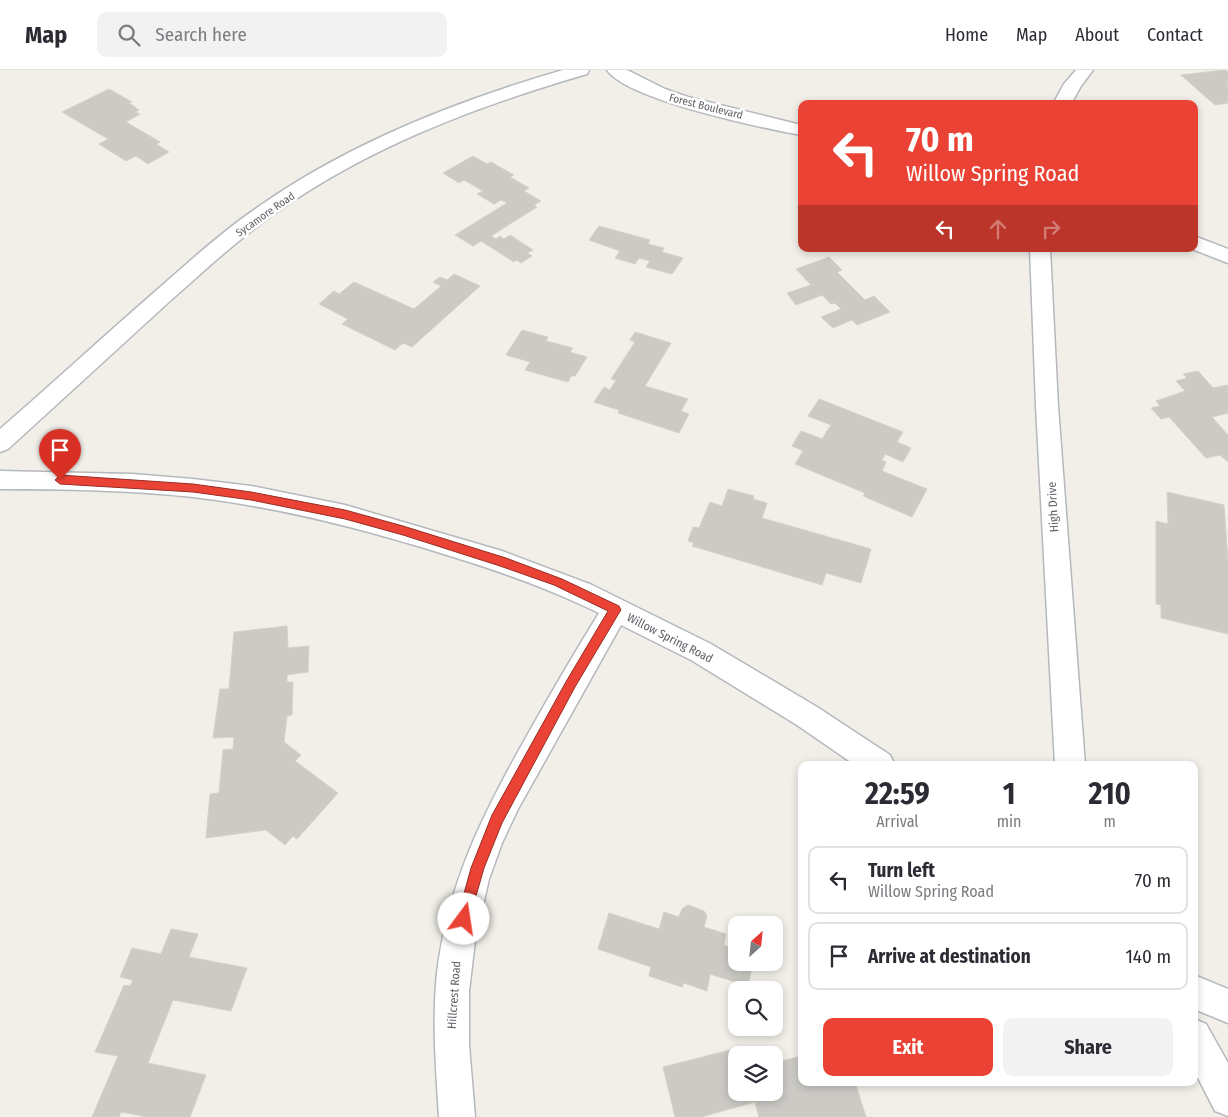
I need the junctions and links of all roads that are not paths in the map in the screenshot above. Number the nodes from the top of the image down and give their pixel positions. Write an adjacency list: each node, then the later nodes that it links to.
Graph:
1 (582, 70): 9 (street, Sycamore Road)
2 (615, 70): 5 (street, Forest Boulevard)
3 (1085, 70): 4 (street)
4 (1064, 100)
5 (798, 129)
6 (1198, 244): 8 (street)
7 (1040, 252): 13 (street, High Drive)
8 (1228, 257)
9 (0, 443)
10 (0, 480): 11 (street, Willow Spring Road)
11 (615, 610): 12 (street, Willow Spring Road); 18 (street, Hillcrest Road)
12 (874, 761)
13 (1070, 761)
14 (1198, 994): 15 (street)
15 (1228, 1006)
16 (1198, 1043): 17 (street)
17 (1228, 1098)
18 (457, 1117)

